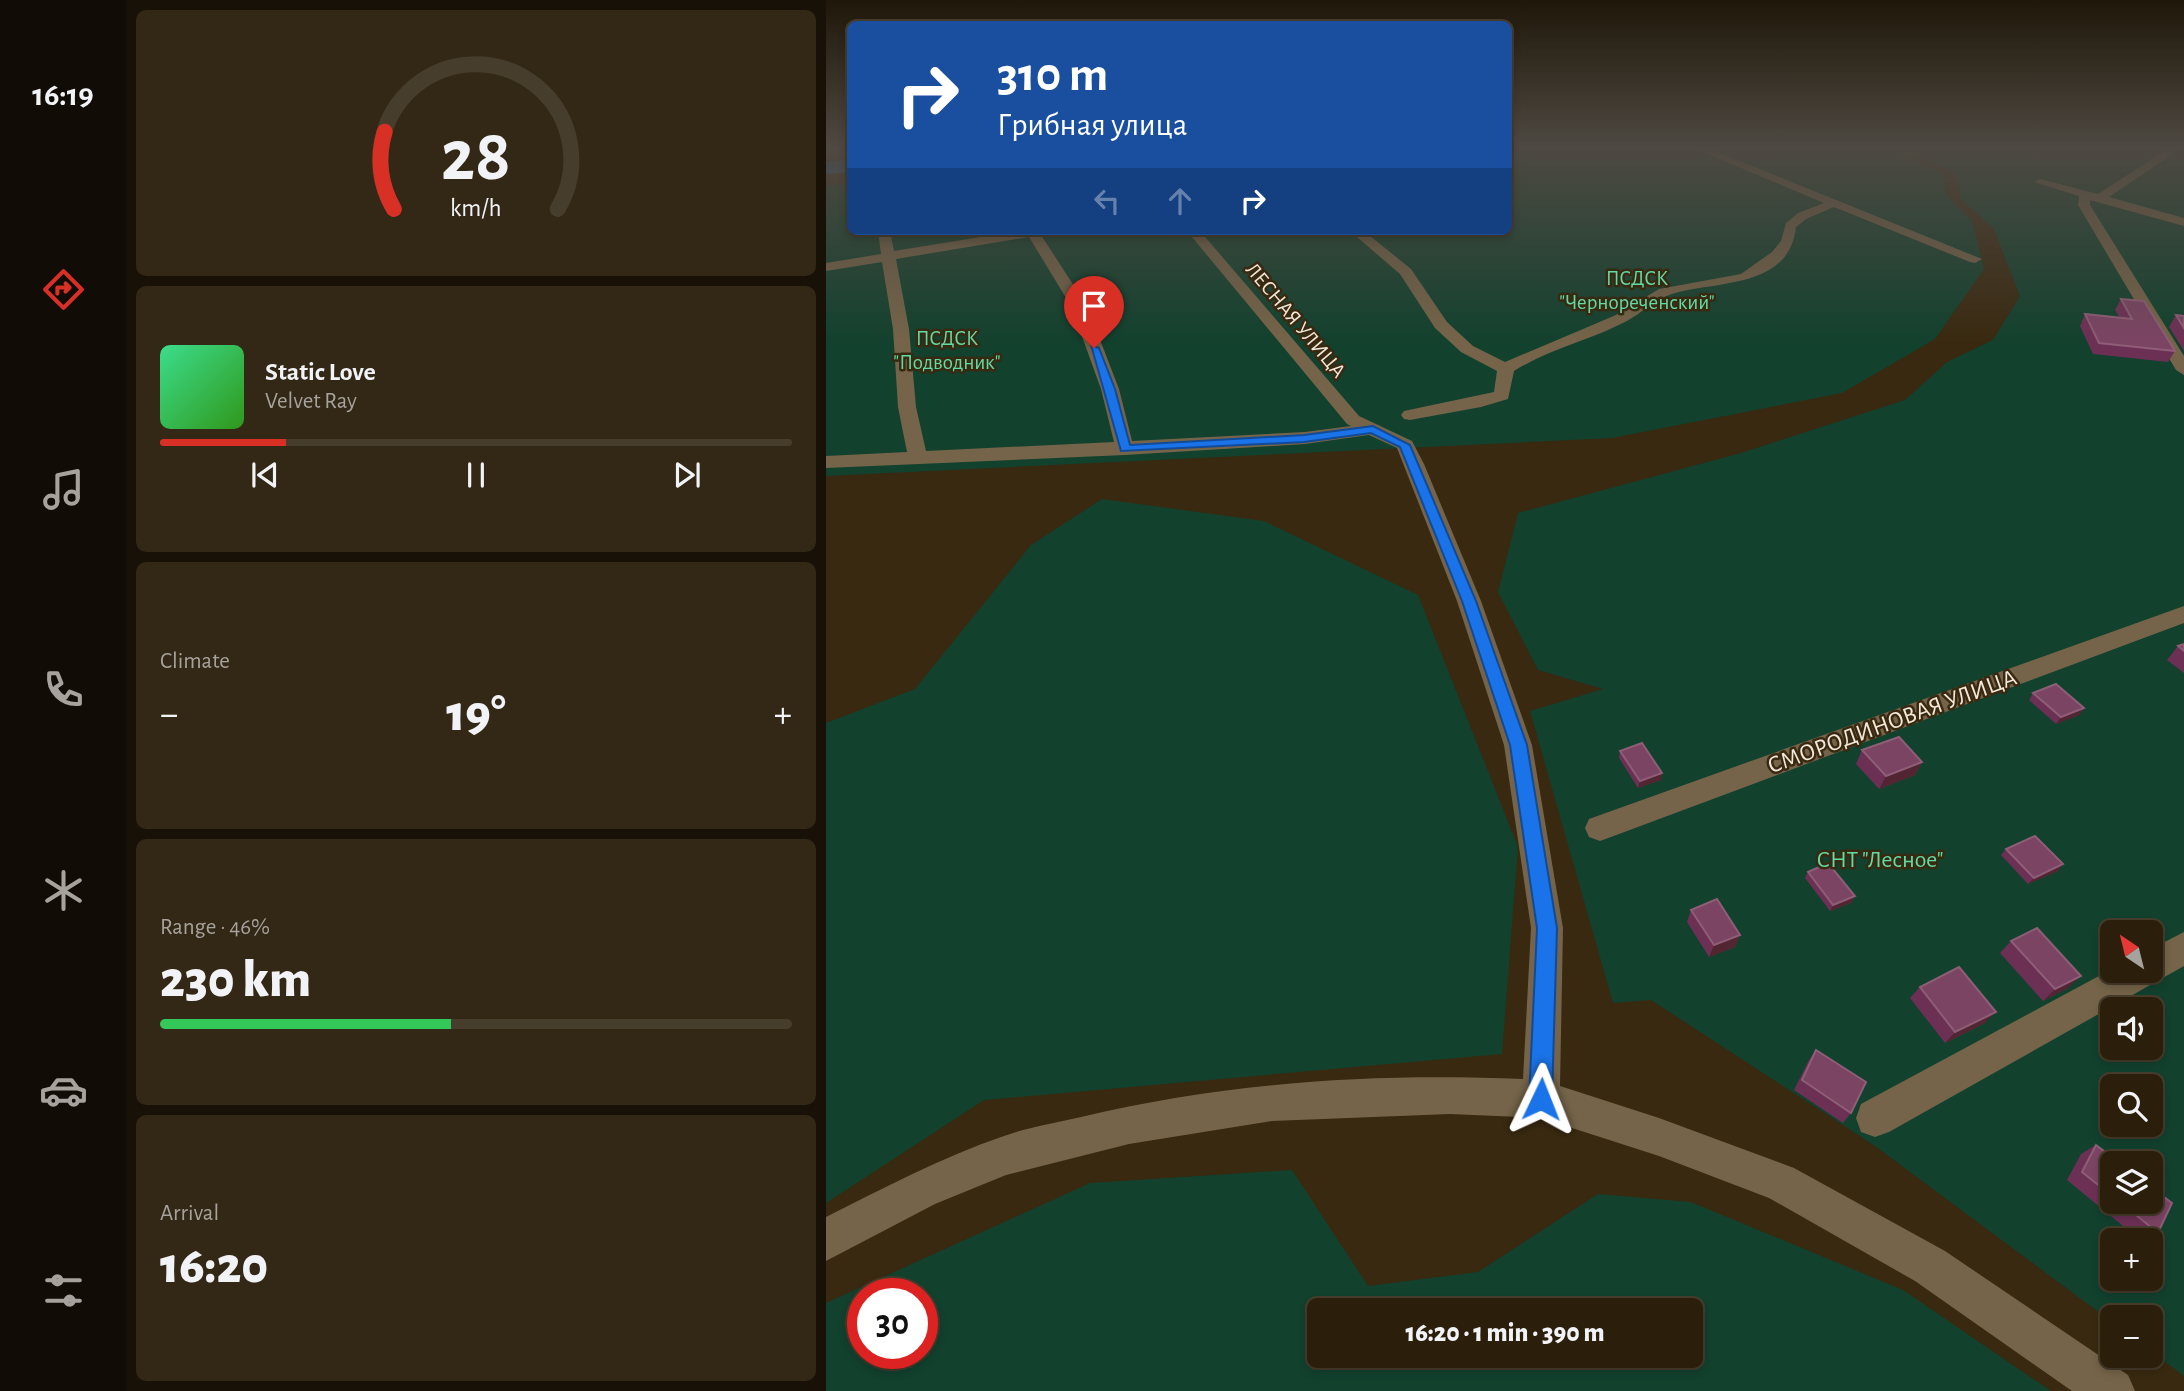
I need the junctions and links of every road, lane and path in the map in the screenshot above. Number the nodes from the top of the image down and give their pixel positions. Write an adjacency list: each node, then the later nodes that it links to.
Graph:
1 (1806, 214): 14 (street)
2 (1860, 214): 12 (street)
3 (2089, 214): 15 (street)
4 (2156, 214): 5 (street)
5 (2184, 222)
6 (885, 235): 11 (street)
7 (1012, 235): 11 (street)
8 (1038, 235): 18 (street)
9 (1195, 235): 17 (street, ЛЕСНАЯ УЛИЦА)
10 (1361, 235): 14 (street)
11 (888, 256): 13 (street); 19 (street)
12 (1975, 259)
13 (826, 267)
14 (1506, 369): 16 (street)
15 (2184, 370)
16 (1410, 415)
17 (1373, 429): 18 (street); 26 (street, ЛЕСНАЯ УЛИЦА)
18 (1125, 449): 19 (street)
19 (918, 459): 20 (street)
20 (826, 462)
21 (2184, 614): 22 (street, СМОРОДИНОВАЯ УЛИЦА)
22 (1600, 828)
23 (2184, 948): 24 (street)
24 (2163, 960)
25 (2118, 984): 27 (street)
26 (1541, 1099): 28 (street); 29 (street)
27 (1875, 1118)
28 (826, 1240)
29 (2112, 1391)

